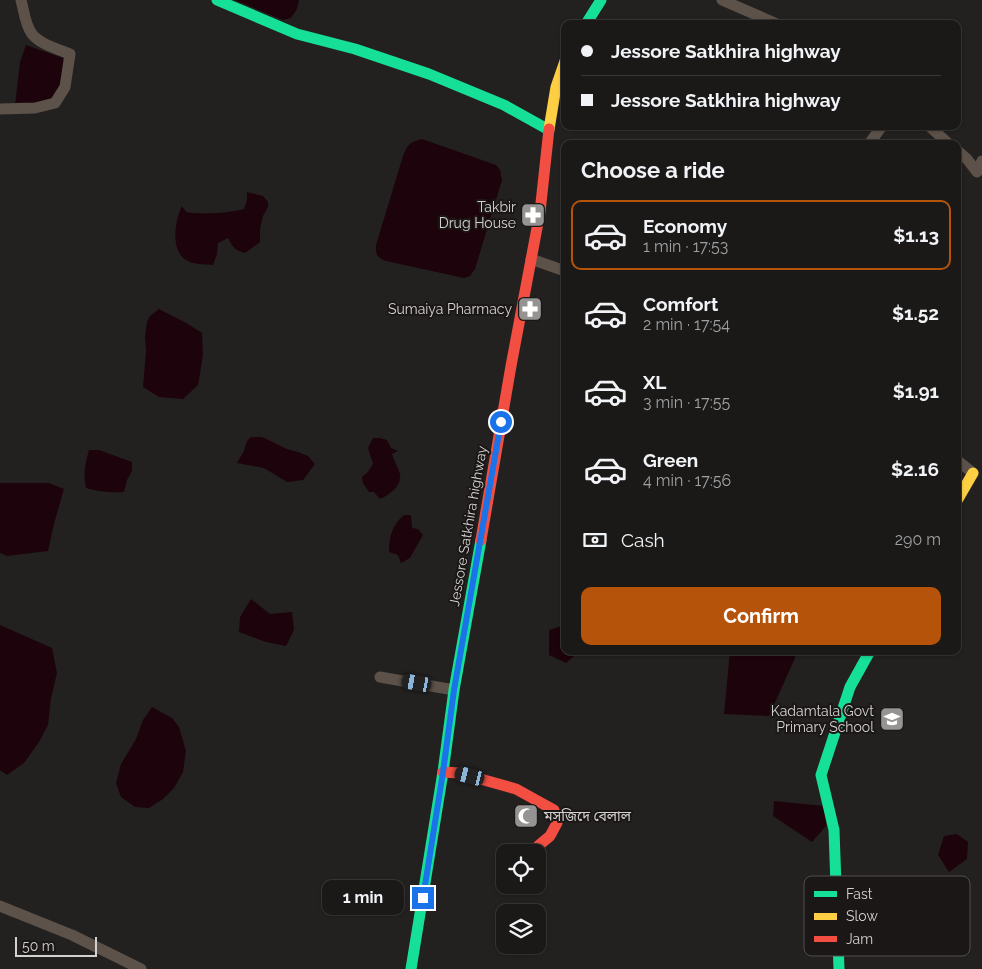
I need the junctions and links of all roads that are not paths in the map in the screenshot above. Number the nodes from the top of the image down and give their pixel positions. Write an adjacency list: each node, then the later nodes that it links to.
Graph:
1 (21, 0): 8 (street)
2 (217, 0): 9 (main road)
3 (601, 0): 5 (main road)
4 (722, 0): 6 (street)
5 (588, 20)
6 (768, 20)
7 (561, 73): 9 (main road, Jessore Satkhira highway)
8 (0, 109)
9 (548, 130): 15 (main road, Jessore Satkhira highway)
10 (933, 130): 11 (street)
11 (945, 140)
12 (961, 154): 14 (street)
13 (982, 161): 14 (street)
14 (979, 176)
15 (531, 259): 16 (street); 22 (main road, Jessore Satkhira highway)
16 (561, 270)
17 (961, 464): 18 (street)
18 (973, 473): 19 (main road)
19 (961, 494)
20 (868, 655): 25 (main road)
21 (380, 677): 22 (street)
22 (454, 690): 23 (main road, Jessore Satkhira highway)
23 (443, 772): 24 (main road); 29 (main road, Jessore Satkhira highway)
24 (540, 844)
25 (836, 876)
26 (0, 906): 28 (street)
27 (839, 956): 30 (main road)
28 (142, 969)
29 (411, 969)
30 (839, 969)

